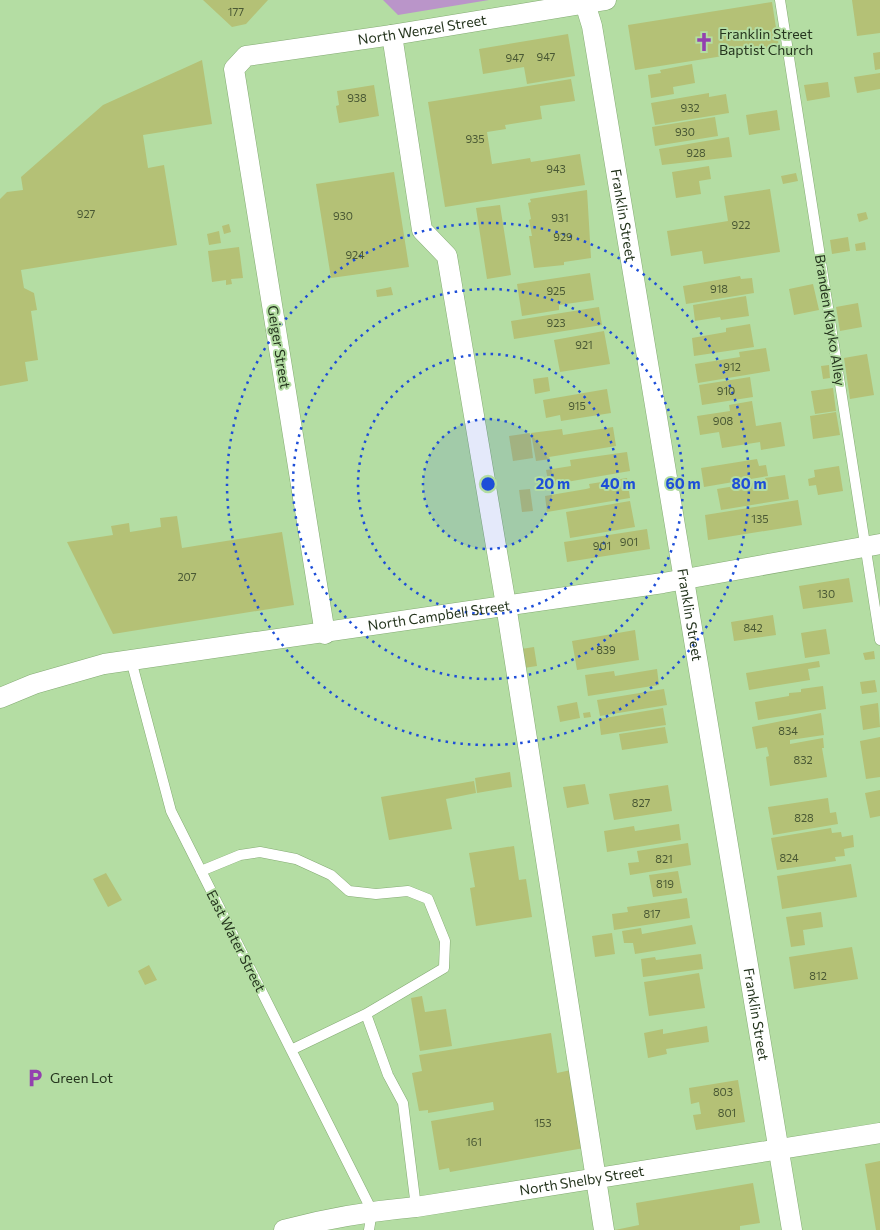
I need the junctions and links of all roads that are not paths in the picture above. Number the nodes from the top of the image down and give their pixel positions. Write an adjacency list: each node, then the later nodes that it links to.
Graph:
1 (606, 0): 3 (street, North Wenzel Street)
2 (780, 0): 6 (lane, Branden Klayko Alley)
3 (585, 2): 4 (street, North Wenzel Street); 7 (street, Franklin Street)
4 (392, 35): 5 (street, North Wenzel Street); 8 (street)
5 (238, 62): 9 (street, Geiger Street)
6 (873, 546): 7 (street, North Campbell Street); 10 (lane, Branden Klayko Alley)
7 (684, 579): 8 (street, North Campbell Street); 17 (street, Franklin Street)
8 (506, 605): 9 (street, North Campbell Street); 18 (street)
9 (325, 634): 11 (street, North Campbell Street)
10 (880, 640)
11 (131, 660): 12 (street, North Campbell Street); 13 (lane, East Water Street)
12 (0, 698)
13 (201, 872): 14 (lane); 15 (lane, East Water Street)
14 (366, 1014): 15 (lane); 19 (lane)
15 (291, 1050): 20 (lane, East Water Street)
16 (880, 1133): 17 (street, North Shelby Street)
17 (779, 1150): 18 (street, North Shelby Street); 23 (street, Franklin Street)
18 (598, 1178): 19 (street, North Shelby Street); 22 (street)
19 (416, 1207): 20 (street, North Shelby Street)
20 (371, 1220): 21 (street, North Shelby Street)
21 (284, 1230)
22 (604, 1230)
23 (792, 1230)

